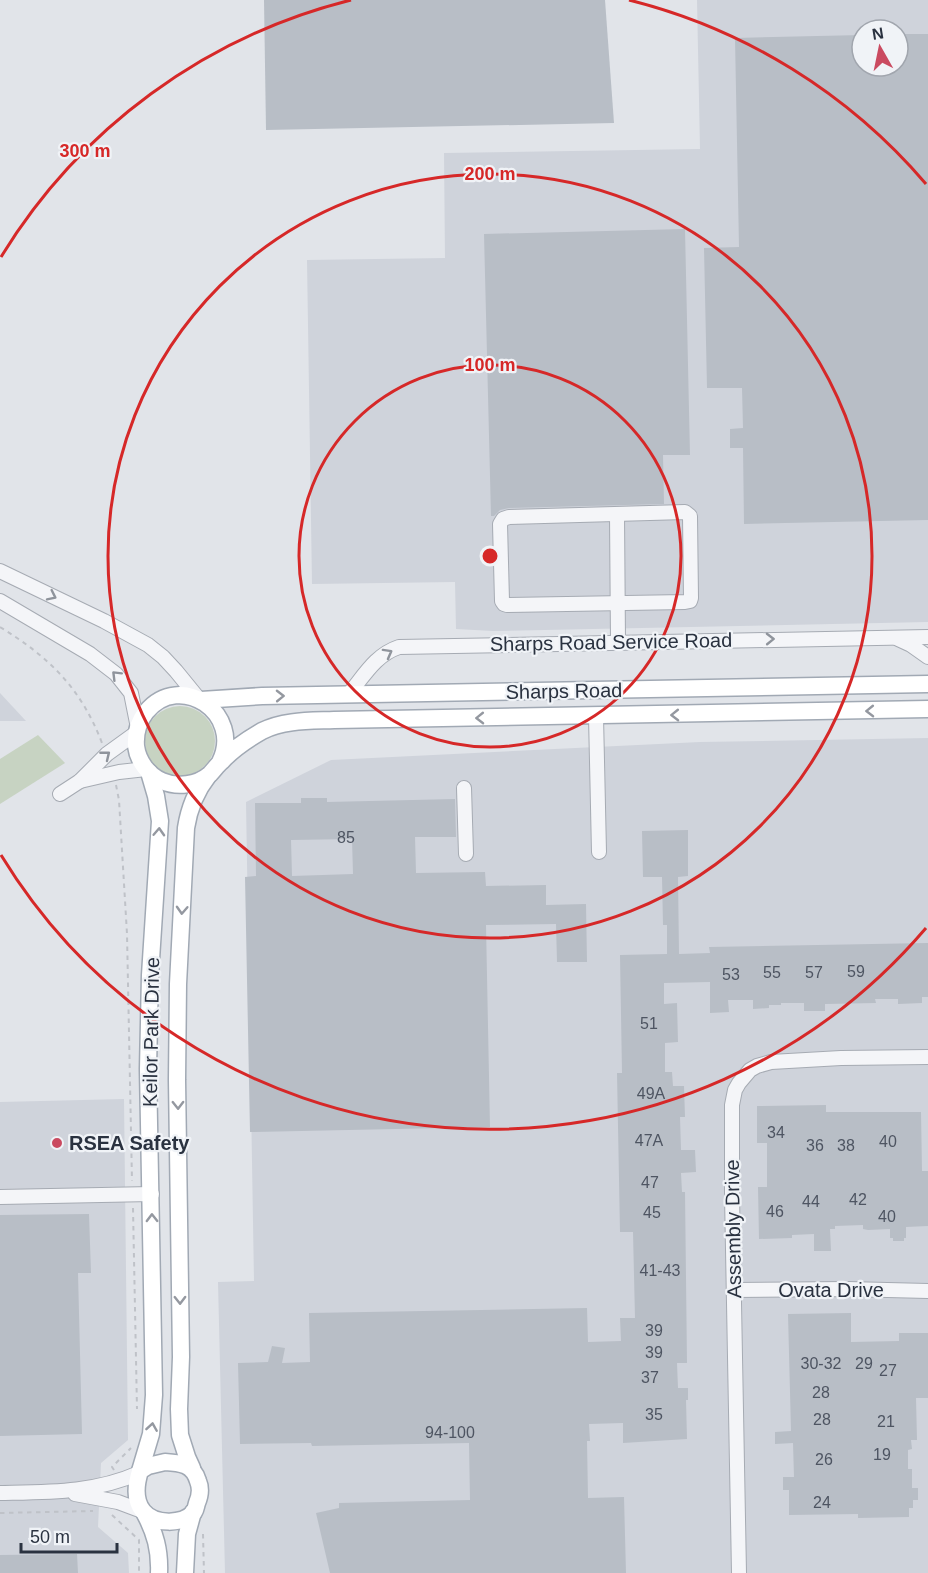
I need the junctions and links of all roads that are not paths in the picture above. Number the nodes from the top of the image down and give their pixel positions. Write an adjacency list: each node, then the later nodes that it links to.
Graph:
1 (616, 515): 4 (street); 4 (street); 4 (street)
2 (0, 571): 11 (street, one-way to 11)
3 (0, 601): 14 (street, one-way to 3)
4 (617, 603): 7 (street)
5 (894, 637): 6 (street, Sharps Road Service Road); 7 (street, Sharps Road Service Road, one-way to 5); 8 (street, Sharps Road Service Road)
6 (928, 637)
7 (618, 642): 10 (street, Sharps Road Service Road, one-way to 7)
8 (928, 657)
9 (928, 684): 10 (main road, Sharps Road)
10 (348, 695): 11 (main road, Sharps Road, one-way to 10)
11 (199, 699): 14 (main road); 15 (main road)
12 (928, 710): 13 (main road, Sharps Road, one-way to 13)
13 (596, 716): 15 (main road, Sharps Road, one-way to 15); 21 (street)
14 (137, 730): 16 (main road); 18 (street, one-way to 14)
15 (220, 762): 17 (main road)
16 (148, 770): 17 (main road); 18 (street); 24 (main road, Keilor Park Drive, one-way to 16)
17 (208, 775): 28 (main road, Keilor Park Drive, one-way to 28)
18 (80, 781): 20 (street)
19 (464, 788): 22 (street)
20 (60, 794)
21 (599, 852)
22 (466, 854)
23 (928, 1057): 26 (street, Assembly Drive)
24 (152, 1194): 25 (street); 29 (main road, Keilor Park Drive, one-way to 24)
25 (0, 1197)
26 (734, 1290): 27 (street, Ovata Drive); 36 (street, Assembly Drive)
27 (928, 1291)
28 (192, 1468): 29 (main road); 33 (main road)
29 (140, 1472): 30 (street); 32 (main road)
30 (64, 1492): 31 (street); 32 (street)
31 (0, 1493)
32 (144, 1512): 33 (main road); 34 (main road)
33 (194, 1512): 35 (main road)
34 (159, 1573)
35 (185, 1573)
36 (739, 1573)

